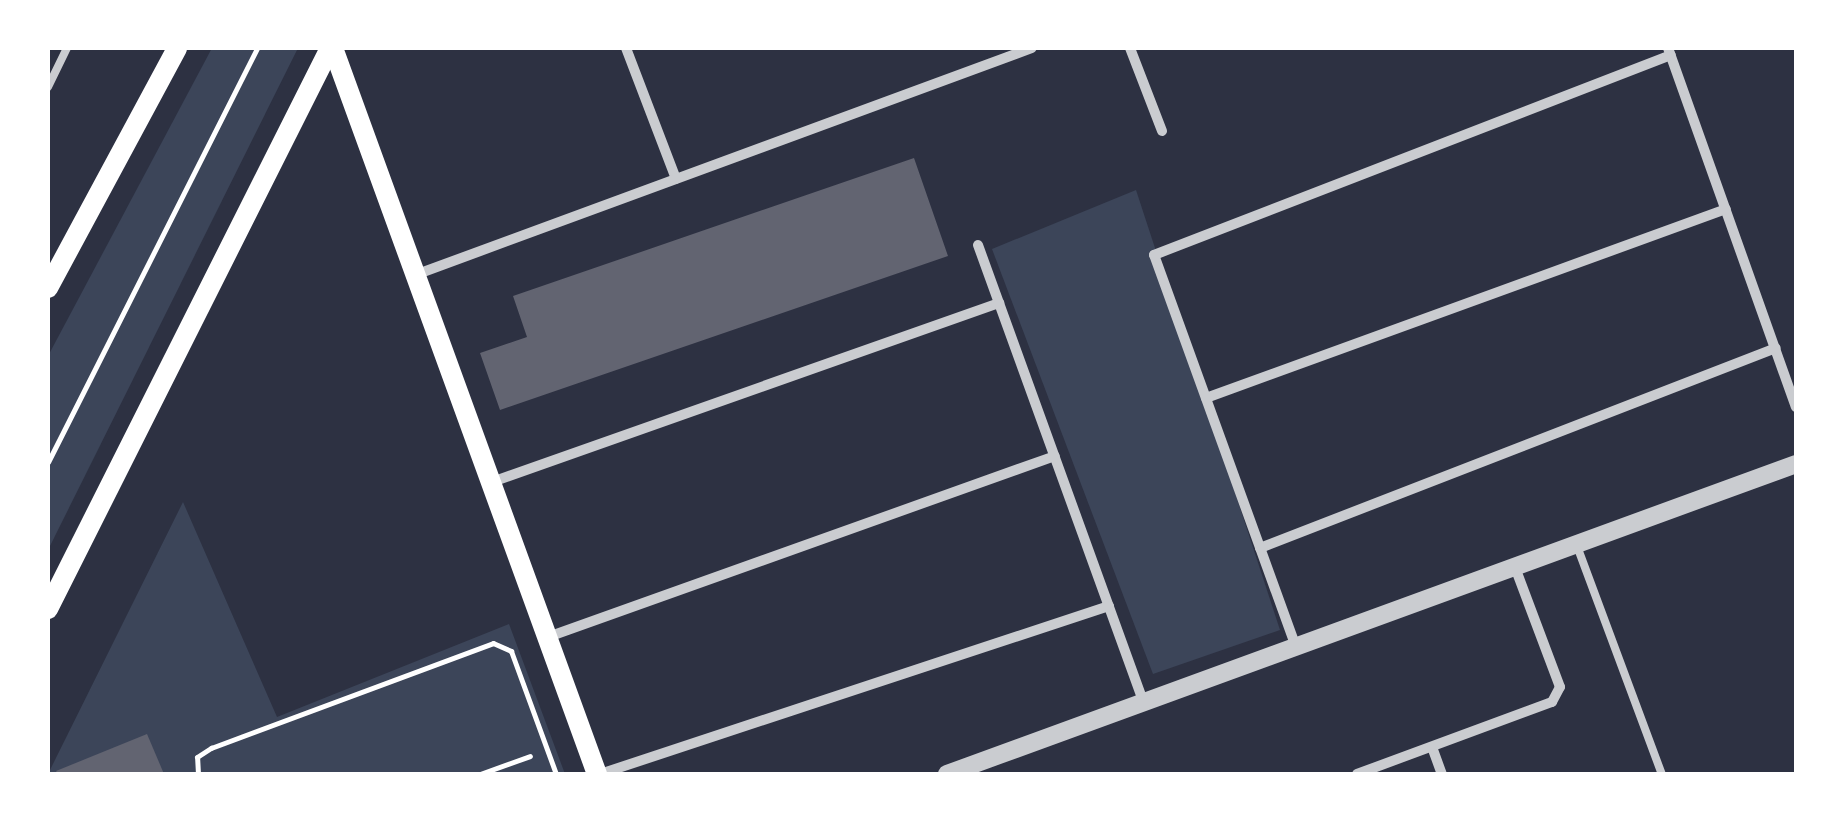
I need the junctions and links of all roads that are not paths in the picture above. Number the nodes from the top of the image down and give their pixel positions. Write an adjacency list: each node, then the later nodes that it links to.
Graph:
1 (67, 48): 8 (lane)
2 (177, 48): 14 (main road)
3 (332, 48): 13 (main road); 26 (main road)
4 (626, 48): 10 (street)
5 (1032, 48): 10 (street)
6 (1130, 48): 9 (street)
7 (1669, 52): 11 (street); 17 (street)
8 (48, 87)
9 (1162, 131)
10 (676, 179): 13 (street)
11 (1726, 209): 16 (street); 17 (street)
12 (978, 244): 15 (street)
13 (416, 275): 21 (main road)
14 (48, 288)
15 (1000, 303): 19 (street); 21 (street)
16 (1776, 348): 18 (street); 23 (street)
17 (1206, 398): 23 (street)
18 (1796, 407)
19 (1055, 456): 25 (street); 27 (street)
20 (1796, 464): 22 (street)
21 (491, 482): 27 (main road)
22 (1577, 546): 24 (street); 35 (lane)
23 (1260, 548): 28 (street)
24 (1516, 570): 28 (street); 30 (street)
25 (1109, 606): 29 (street); 31 (street)
26 (48, 610)
27 (547, 638): 31 (main road)
28 (1296, 647): 29 (street)
29 (1144, 702): 32 (street)
30 (1432, 747): 33 (street); 34 (street)
31 (598, 774)
32 (947, 774)
33 (1357, 774)
34 (1442, 774)
35 (1662, 774)

